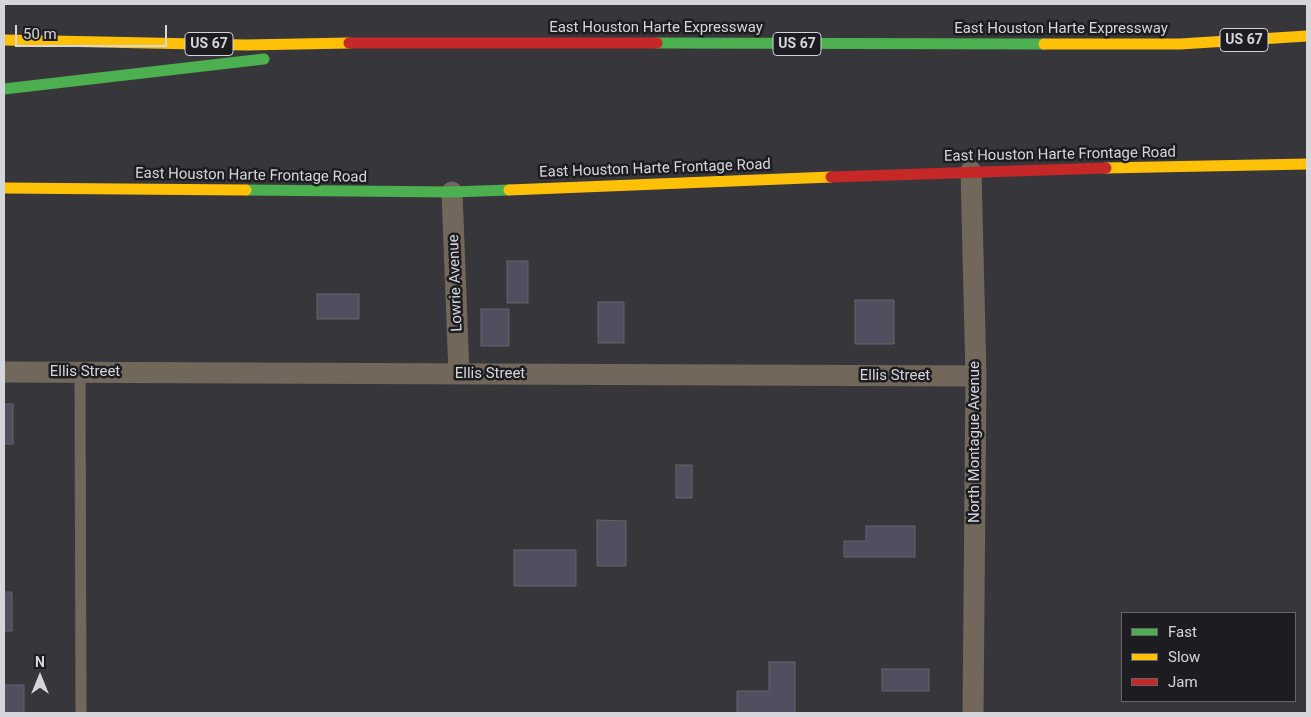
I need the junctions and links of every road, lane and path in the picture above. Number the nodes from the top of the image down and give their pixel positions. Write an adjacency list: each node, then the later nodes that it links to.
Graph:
1 (1307, 36): 4 (main road, East Houston Harte Expressway / US 67)
2 (4, 40): 3 (main road, East Houston Harte Expressway / US 67)
3 (414, 42): 4 (main road, East Houston Harte Expressway / US 67); 6 (main road)
4 (1180, 44): 5 (main road)
5 (1307, 48)
6 (4, 89)
7 (1307, 164): 8 (main road, East Houston Harte Frontage Road)
8 (971, 172): 10 (main road, East Houston Harte Frontage Road); 14 (street, North Montague Avenue)
9 (4, 188): 10 (main road, East Houston Harte Frontage Road)
10 (452, 192): 13 (street, Lowrie Avenue)
11 (4, 372): 12 (street, Ellis Street)
12 (80, 372): 13 (street, Ellis Street); 15 (lane)
13 (459, 374): 14 (street, Ellis Street)
14 (976, 376): 16 (street, North Montague Avenue)
15 (81, 713)
16 (972, 713)

